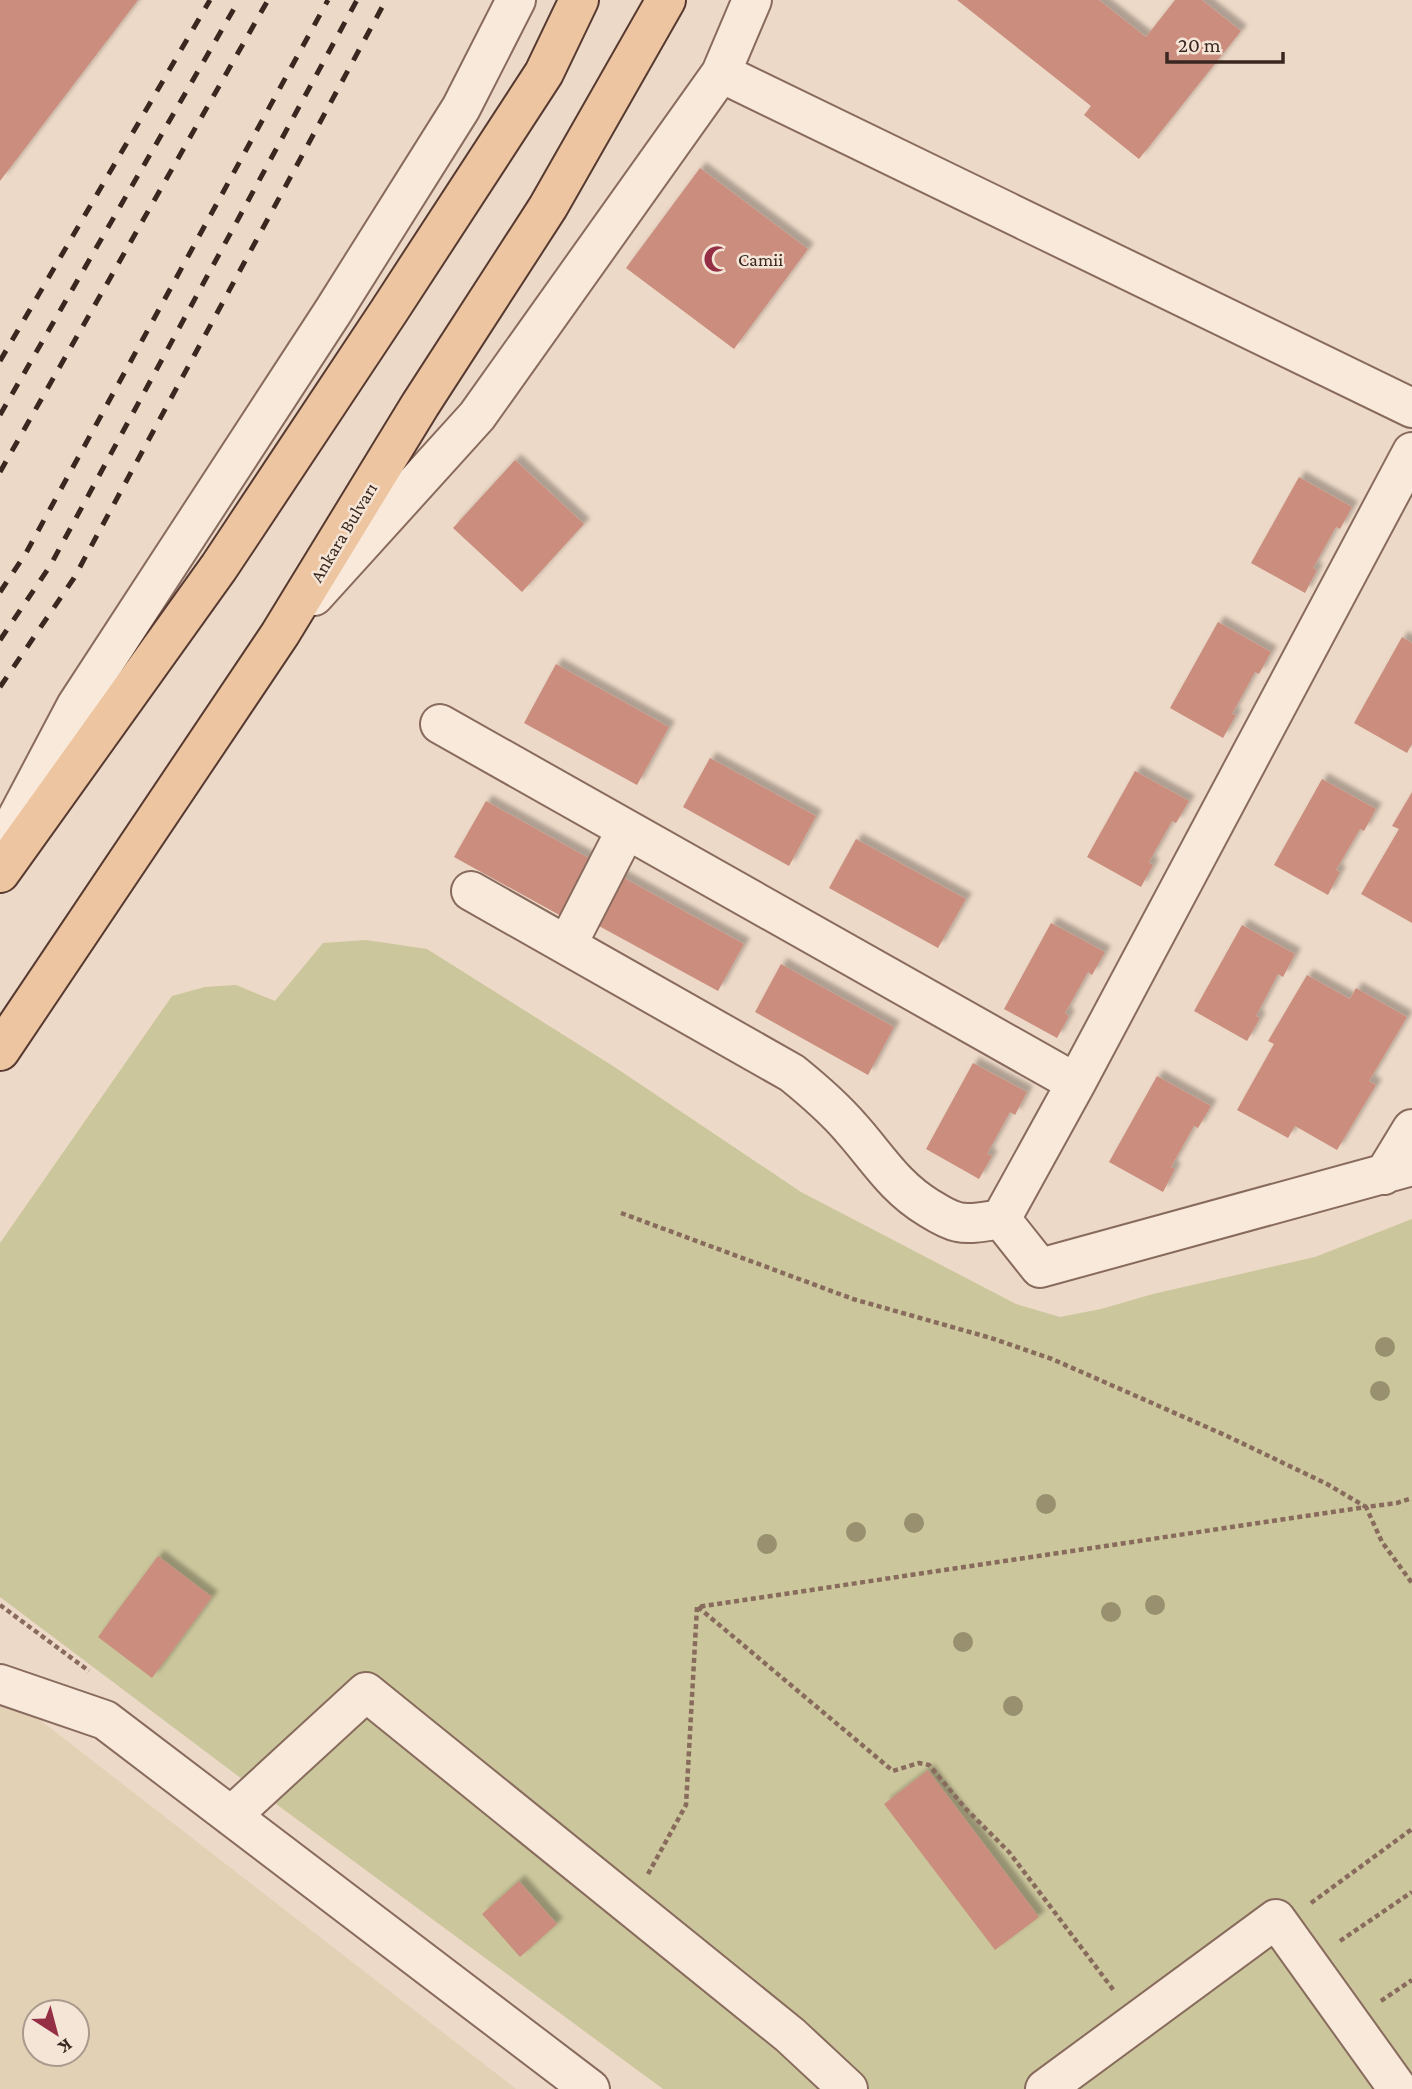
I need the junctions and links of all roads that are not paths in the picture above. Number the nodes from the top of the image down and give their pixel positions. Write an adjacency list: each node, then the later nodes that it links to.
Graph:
1 (516, 0): 11 (street)
2 (579, 0): 12 (main road)
3 (666, 0): 8 (main road, Ankara Bulvarı)
4 (752, 0): 5 (street)
5 (721, 73): 6 (street); 8 (street)
6 (1412, 408)
7 (1412, 452): 16 (street)
8 (280, 634): 15 (main road, Ankara Bulvarı)
9 (440, 724): 10 (street)
10 (626, 830): 14 (street); 16 (street)
11 (0, 850)
12 (0, 873)
13 (471, 891): 14 (street)
14 (567, 945): 19 (street)
15 (0, 1051)
16 (1076, 1083): 19 (street)
17 (1412, 1129): 18 (street)
18 (1398, 1170): 19 (street)
19 (1000, 1219)
20 (0, 1684): 21 (street)
21 (231, 1816): 22 (street); 23 (street)
22 (590, 2089)
23 (848, 2089)
24 (1045, 2089): 25 (street)
25 (1398, 2089)

